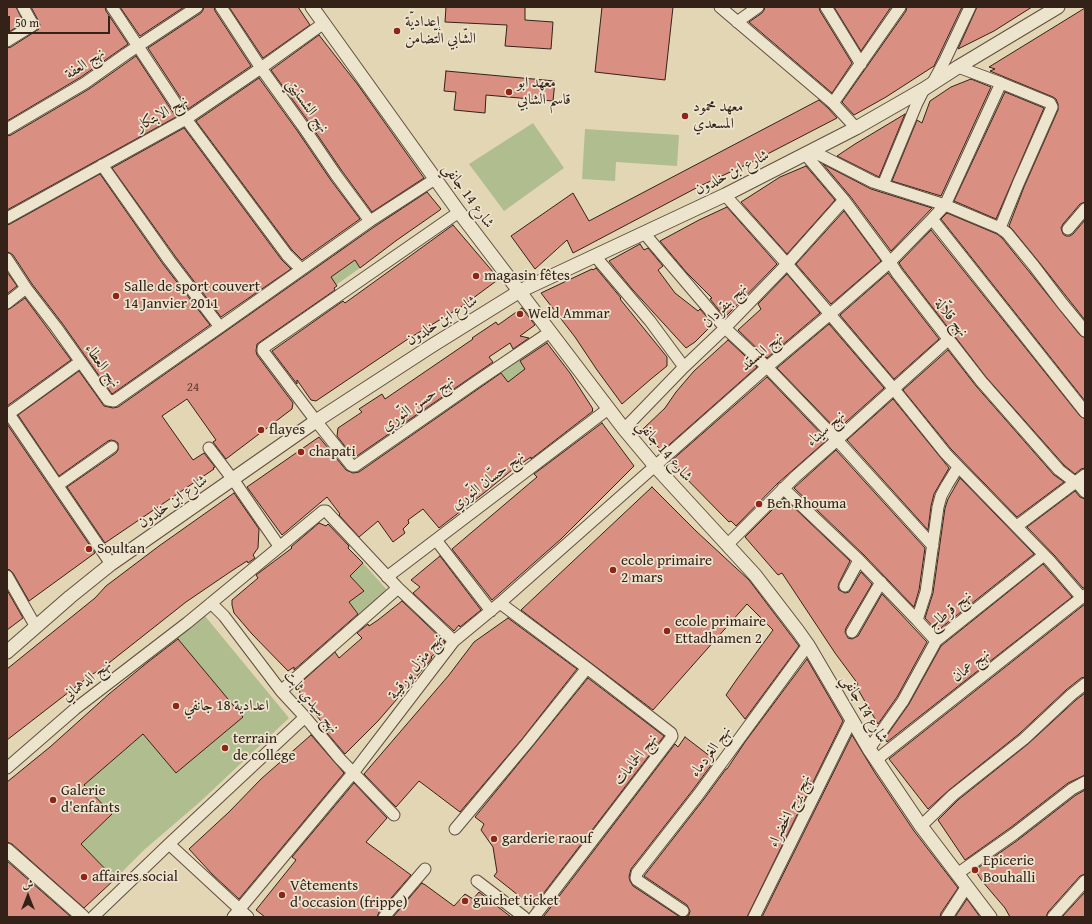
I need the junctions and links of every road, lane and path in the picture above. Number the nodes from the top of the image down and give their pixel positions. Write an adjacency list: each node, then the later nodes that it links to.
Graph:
1 (23, 7): 14 (street)
2 (112, 7): 15 (street)
3 (197, 7): 15 (street, نهج العفة)
4 (221, 7): 18 (street, نهج الشستيتي)
5 (312, 7): 13 (street, شارع 14 جانفي)
6 (720, 7): 12 (street)
7 (758, 7): 12 (street)
8 (826, 7): 16 (street)
9 (900, 7): 16 (street)
10 (970, 7): 20 (street)
11 (1058, 7): 17 (street, شارع ابن خلدون)
12 (737, 22): 21 (street)
13 (324, 23): 18 (street, نهج الابتكار); 27 (street, شارع 14 جانفي)
14 (7, 41)
15 (138, 46): 22 (street); 24 (street, نهج العفة)
16 (861, 64): 21 (street)
17 (958, 67): 19 (street); 20 (street, شارع ابن خلدون)
18 (261, 68): 22 (street, نهج الابتكار); 36 (street, نهج الشستيتي)
19 (1000, 83): 31 (street, نهج المسقد); 37 (street)
20 (928, 87): 23 (street, شارع ابن خلدون); 28 (street)
21 (833, 103): 23 (street)
22 (186, 119): 26 (street, نهج الابتكار); 44 (street)
23 (856, 128): 25 (street, شارع ابن خلدون)
24 (7, 129)
25 (809, 152): 28 (street); 29 (street, شارع ابن خلدون); 30 (street, نهج قلاّلة)
26 (102, 165): 34 (street, نهج الابتكار); 49 (street)
27 (435, 179): 33 (street, شارع 14 جانفي); 36 (street, نهج العطاء)
28 (883, 185): 31 (street)
29 (725, 195): 39 (street, شارع ابن خلدون); 43 (street)
30 (844, 200): 42 (street, نهج قلاّلة); 43 (street, نهج بنقردان)
31 (944, 205): 35 (street, نهج المسقد); 37 (street)
32 (1085, 209): 38 (street)
33 (459, 212): 46 (street, شارع 14 جانفي); 61 (street)
34 (7, 218)
35 (932, 219): 42 (street, نهج المسقد); 59 (street)
36 (370, 221): 44 (street, نهج العطاء)
37 (1000, 228): 51 (street)
38 (1068, 229)
39 (644, 233): 40 (street, شارع ابن خلدون); 50 (street)
40 (595, 256): 46 (street, شارع ابن خلدون); 55 (street)
41 (7, 259): 45 (street, نهج العطاء)
42 (890, 262): 48 (street, نهج المسقد); 53 (street, نهج قلاّلة)
43 (787, 264): 48 (street); 50 (street, نهج بنقردان)
44 (301, 269): 49 (street, نهج العطاء)
45 (26, 288): 47 (street); 54 (street, نهج العطاء)
46 (520, 291): 52 (street, شارع 14 جانفي); 61 (street, شارع ابن خلدون)
47 (7, 303)
48 (829, 315): 56 (street, نهج المسقد); 57 (street)
49 (220, 327): 54 (street, نهج العطاء)
50 (725, 328): 55 (street, نهج بنقردان); 56 (street)
51 (1085, 331)
52 (550, 332): 58 (street, شارع 14 جانفي); 61 (street, نهج حسن النّوري)
53 (948, 339): 57 (street, نهج سيناء); 70 (street, نهج قلاّلة)
54 (80, 362): 60 (street)
55 (684, 367): 62 (street, نهج بنقردان)
56 (767, 367): 63 (street); 66 (street, نهج المسقد)
57 (893, 388): 63 (street, نهج سيناء); 67 (street)
58 (608, 409): 62 (street, شارع 14 جانفي); 75 (street, نهج حسّان النّوري)
59 (1085, 412)
60 (8, 414): 71 (street)
61 (316, 421): 69 (street, شارع ابن خلدون)
62 (624, 429): 66 (street, شارع 14 جانفي)
63 (837, 440): 72 (street, نهج سيناء); 78 (street)
64 (112, 447): 71 (street)
65 (209, 448): 69 (street)
66 (655, 466): 76 (street, شارع 14 جانفي); 89 (street, نهج منزل بورقيبة)
67 (958, 467): 74 (street); 78 (street)
68 (1085, 475): 70 (street)
69 (232, 480): 77 (street); 81 (street, شارع ابن خلدون)
70 (1075, 482): 73 (street, نهج قلاّلة); 74 (street)
71 (58, 485): 81 (street)
72 (783, 488): 76 (street, نهج سيناء); 80 (street)
73 (1085, 492)
74 (1016, 526): 79 (street)
75 (436, 540): 83 (street, نهج حسّان النّوري); 90 (street)
76 (727, 544): 96 (street, شارع 14 جانفي)
77 (279, 546): 83 (street, نهج الدهماني); 88 (street, نهج الدهماني)
78 (932, 546): 91 (street)
79 (1044, 555): 87 (street); 95 (street, نهج قرطاج)
80 (859, 560): 84 (street); 85 (street)
81 (111, 564): 92 (street, شارع ابن خلدون)
82 (7, 576): 92 (street)
83 (387, 577): 86 (street)
84 (880, 582): 91 (street); 93 (street)
85 (844, 586)
86 (398, 588): 94 (street); 100 (street)
87 (1083, 597): 103 (street, نهج عمان)
88 (211, 603): 100 (street, نهج سيدي ثابت); 104 (street, نهج الدهماني)
89 (500, 603): 90 (street, نهج منزل بورقيبة); 98 (street, نهج الحمامات)
90 (490, 611): 94 (street, نهج منزل بورقيبة)
91 (917, 620): 95 (street)
92 (36, 627): 97 (street, شارع ابن خلدون)
93 (852, 632)
94 (454, 641): 105 (street, نهج منزل بورقيبة)
95 (936, 641): 103 (street, نهج قرطاج)
96 (808, 645): 102 (street, شارع 14 جانفي); 117 (street, نهج الغردماء)
97 (7, 652)
98 (587, 668): 109 (street); 124 (street, نهج الحمامات)
99 (1085, 684): 108 (street)
100 (281, 691): 101 (street, نهج سيدي ثابت)
101 (305, 717): 105 (street, نهج سيدي ثابت); 110 (street)
102 (852, 719): 103 (street, شارع 14 جانفي); 125 (street, نهج برج الخضراء)
103 (873, 755): 108 (street, شارع 14 جانفي)
104 (7, 768)
105 (353, 773): 107 (street, نهج سيدي ثابت); 118 (street, نهج منزل بورقيبة)
106 (1085, 782): 113 (street)
107 (394, 815)
108 (921, 826): 113 (street, شارع 14 جانفي)
109 (455, 829)
110 (169, 844): 118 (street); 120 (street)
111 (7, 850): 119 (street)
112 (425, 869): 122 (street)
113 (957, 874): 116 (street, شارع 14 جانفي)
114 (477, 881): 123 (street)
115 (1085, 881): 128 (street)
116 (967, 886): 126 (street); 127 (street, شارع 14 جانفي)
117 (683, 911)
118 (236, 913): 121 (street)
119 (83, 917)
120 (93, 917)
121 (248, 917)
122 (384, 917)
123 (524, 917)
124 (534, 917)
125 (754, 917)
126 (946, 917)
127 (990, 917)
128 (1053, 917)

